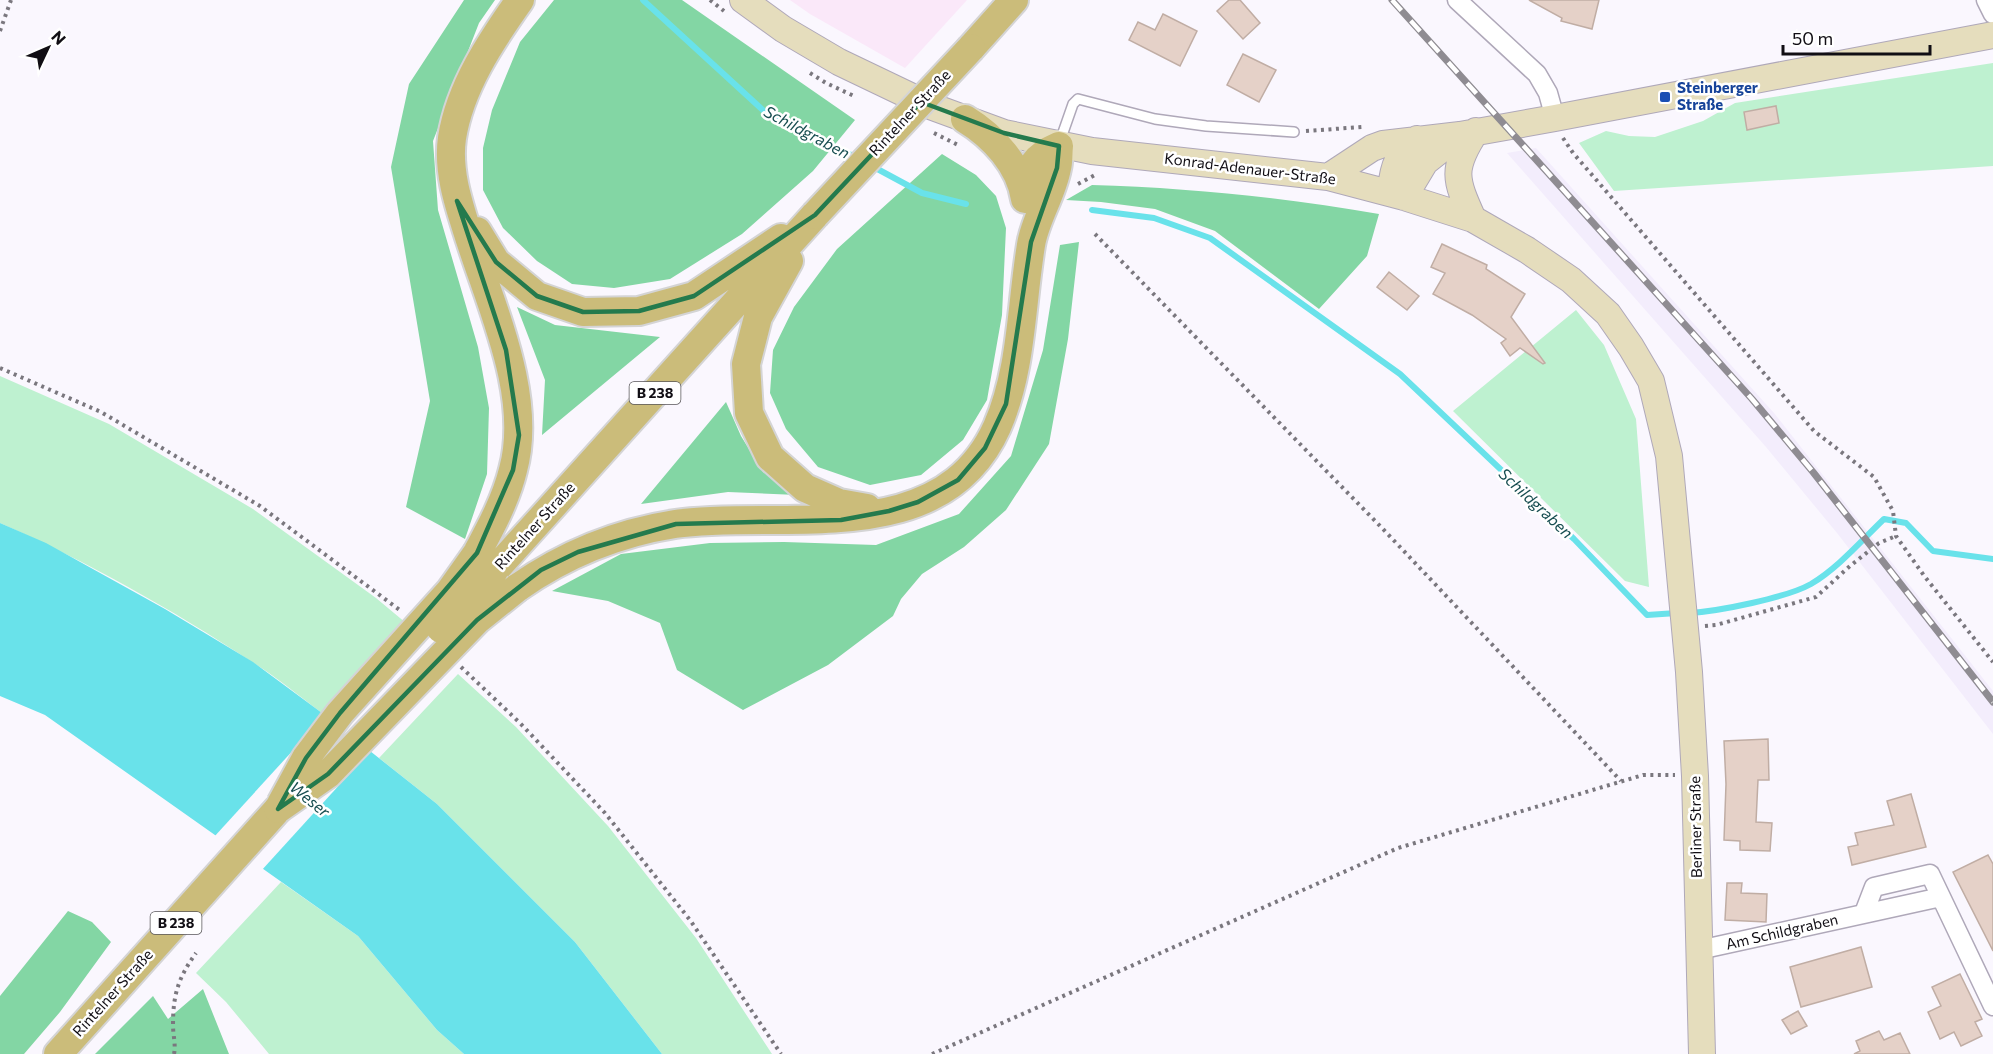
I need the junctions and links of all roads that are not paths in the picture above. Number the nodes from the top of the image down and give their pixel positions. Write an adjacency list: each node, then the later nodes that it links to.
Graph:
1 (520, 0): 17 (main road, B 238)
2 (742, 0): 9 (main road, Konrad-Adenauer-Straße)
3 (1014, 0): 18 (main road, Rintelner Straße / B 238, bridge)
4 (1457, 0): 8 (street)
5 (1986, 0): 6 (street)
6 (1993, 14)
7 (1993, 35): 8 (main road)
8 (1556, 118): 11 (main road)
9 (965, 119): 13 (main road, Konrad-Adenauer-Straße); 15 (main road, B 238)
10 (1294, 132): 13 (lane)
11 (1468, 133): 12 (main road); 16 (main road); 19 (main road)
12 (1417, 139): 14 (main road); 16 (main road)
13 (1059, 146): 14 (main road, Konrad-Adenauer-Straße); 15 (main road, B 238); 20 (main road, B 238)
14 (1328, 177): 16 (main road, Konrad-Adenauer-Straße)
15 (1024, 191): 20 (main road, B 238)
16 (1397, 195): 19 (main road, Konrad-Adenauer-Straße)
17 (458, 201): 18 (main road, B 238); 22 (main road, B 238)
18 (815, 215): 21 (main road, B 238); 22 (main road, Rintelner Straße / B 238)
19 (1473, 219): 23 (main road, Konrad-Adenauer-Straße)
20 (1031, 242): 21 (main road, B 238)
21 (889, 511): 24 (main road, B 238, bridge)
22 (485, 562): 24 (main road, B 238, bridge)
23 (1683, 601): 27 (main road, Berliner Straße)
24 (278, 809): 29 (main road, Rintelner Straße / B 238)
25 (1941, 897): 26 (street, Am Schildgraben); 26 (street); 28 (street)
26 (1864, 913): 27 (street, Am Schildgraben)
27 (1699, 950): 30 (main road, Berliner Straße)
28 (1993, 1006)
29 (66, 1046)
30 (1702, 1054)

